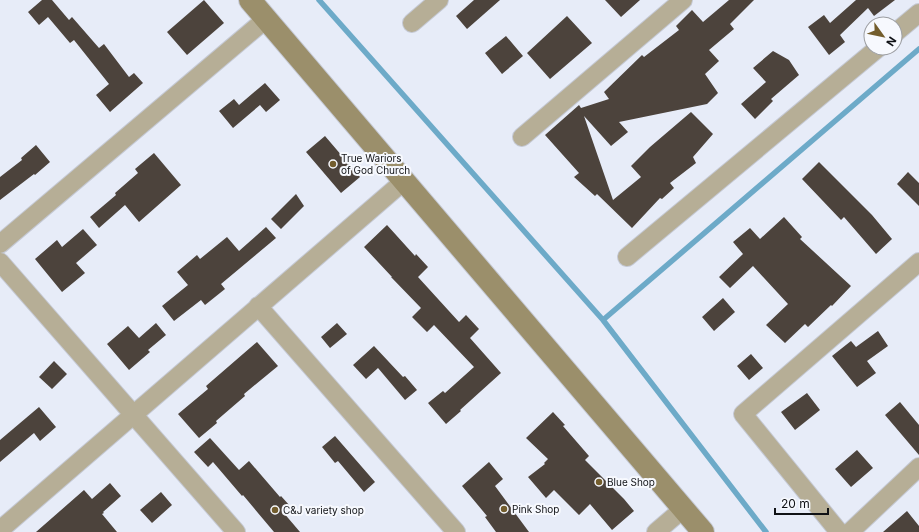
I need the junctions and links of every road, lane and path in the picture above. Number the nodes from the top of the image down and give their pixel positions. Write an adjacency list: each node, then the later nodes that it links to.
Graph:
1 (250, 0): 5 (street)
2 (439, 0): 6 (street)
3 (683, 0): 9 (street)
4 (919, 13): 7 (street)
5 (266, 18): 10 (street); 11 (street)
6 (412, 23)
7 (903, 26)
8 (868, 56): 12 (street)
9 (522, 137)
10 (404, 181): 15 (street); 18 (street)
11 (0, 244)
12 (627, 257)
13 (0, 262): 16 (street)
14 (919, 262): 24 (street)
15 (258, 306): 16 (street); 21 (street)
16 (133, 415): 19 (street); 20 (street)
17 (919, 467): 25 (street)
18 (683, 509): 22 (street); 23 (street)
19 (0, 530)
20 (236, 532)
21 (456, 532)
22 (656, 532)
23 (703, 532)
24 (839, 532)
25 (850, 532)

